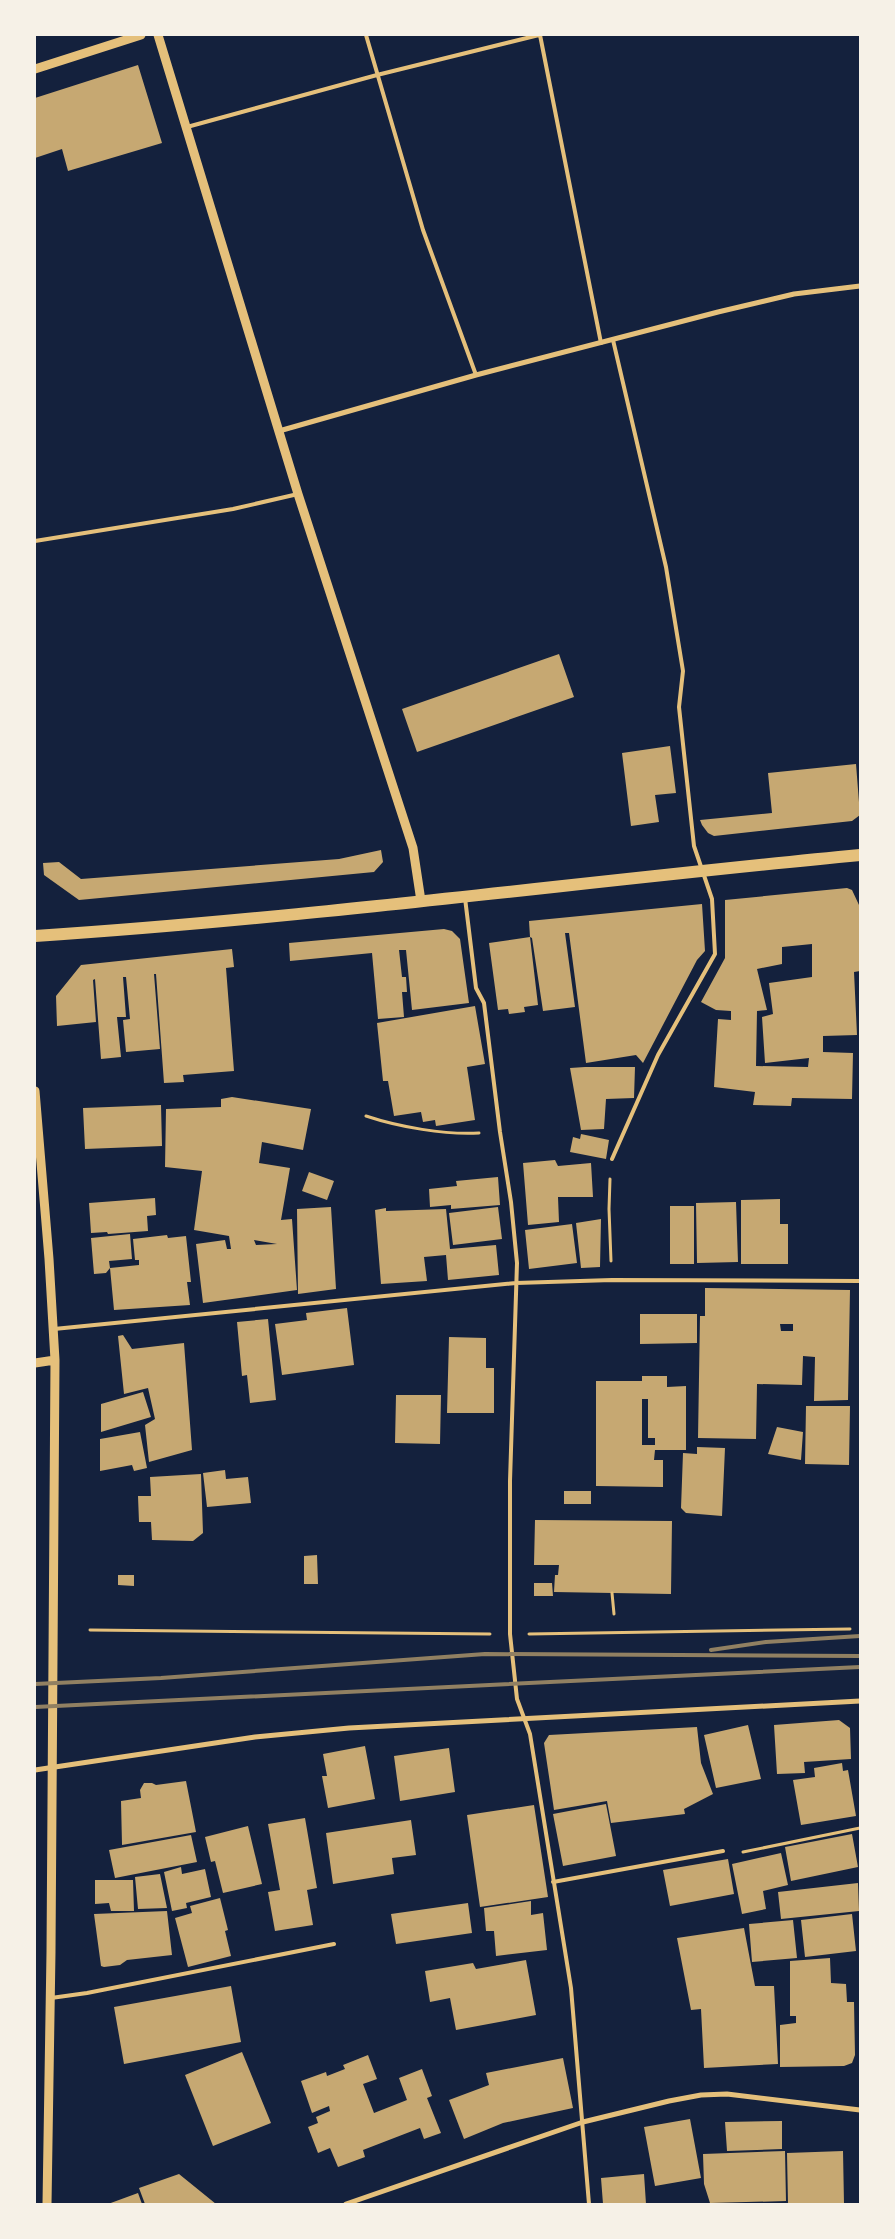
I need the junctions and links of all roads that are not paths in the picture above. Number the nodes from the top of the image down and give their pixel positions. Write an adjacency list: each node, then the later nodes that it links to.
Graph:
1 (141, 35): 5 (street)
2 (158, 35): 7 (street)
3 (366, 35): 6 (lane)
4 (540, 35): 6 (lane); 10 (lane)
5 (35, 69)
6 (377, 75): 7 (lane); 11 (lane)
7 (187, 127): 12 (street)
8 (860, 286): 9 (street)
9 (612, 340): 10 (street); 16 (lane)
10 (601, 343): 11 (street)
11 (476, 375): 12 (street)
12 (279, 431): 13 (street)
13 (298, 494): 14 (lane); 18 (street)
14 (35, 541)
15 (860, 855): 16 (main road)
16 (703, 870): 17 (main road); 21 (lane)
17 (465, 897): 18 (main road); 23 (lane)
18 (421, 901): 19 (main road)
19 (35, 936)
20 (35, 1091): 24 (street)
21 (612, 1159)
22 (860, 1281): 23 (lane)
23 (516, 1282): 24 (lane); 28 (lane)
24 (54, 1329): 25 (street)
25 (55, 1360): 26 (street); 29 (street)
26 (35, 1363)
27 (860, 1701): 28 (street)
28 (525, 1718): 29 (street); 32 (lane)
29 (51, 1768): 30 (street); 34 (street)
30 (35, 1770)
31 (722, 1851): 32 (lane)
32 (553, 1882): 36 (lane)
33 (334, 1944): 34 (lane)
34 (50, 1998): 37 (street)
35 (860, 2110): 36 (street)
36 (583, 2122): 38 (street); 39 (lane)
37 (47, 2204)
38 (346, 2204)
39 (589, 2204)

